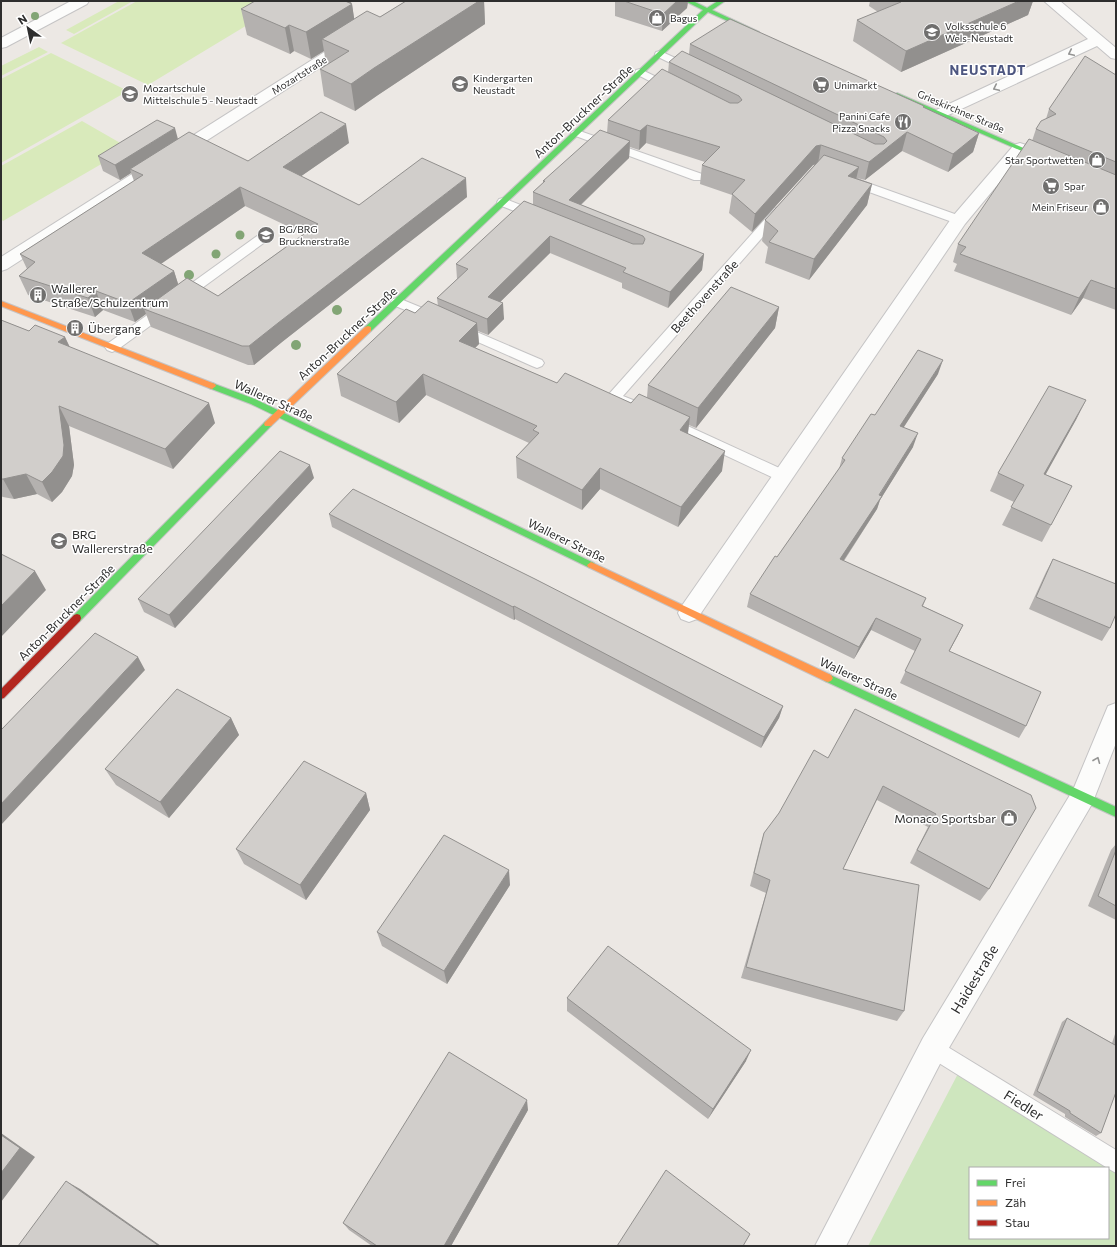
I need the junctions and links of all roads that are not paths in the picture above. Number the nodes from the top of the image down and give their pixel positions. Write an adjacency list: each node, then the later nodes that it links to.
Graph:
1 (82, 1): 9 (street)
2 (688, 1): 5 (street)
3 (722, 1): 5 (street, Anton-Bruckner-Straße)
4 (1051, 1): 8 (street)
5 (707, 10): 7 (street); 10 (street, Anton-Bruckner-Straße)
6 (362, 35): 27 (street, Mozartstraße)
7 (766, 36)
8 (1098, 40): 11 (street); 16 (street, one-way to 16)
9 (3, 41)
10 (660, 54): 12 (street, Anton-Bruckner-Straße); 13 (lane)
11 (1116, 55)
12 (640, 72): 15 (lane); 17 (street, Anton-Bruckner-Straße)
13 (703, 75)
14 (889, 92): 16 (street, Grieskirchner Straße)
15 (683, 94)
16 (939, 114): 18 (street, Grieskirchner Straße)
17 (577, 133): 20 (lane); 22 (street, Anton-Bruckner-Straße)
18 (1020, 148): 19 (street, Grieskirchner Straße); 25 (street)
19 (1056, 164)
20 (698, 177)
21 (839, 177): 25 (lane)
22 (503, 202): 24 (lane); 28 (street, Anton-Bruckner-Straße)
23 (785, 204): 32 (lane, Beethovenstraße)
24 (548, 220)
25 (959, 220): 35 (street)
26 (268, 234): 30 (lane)
27 (1, 265)
28 (398, 302): 31 (lane); 33 (street, Anton-Bruckner-Straße)
29 (1, 303): 30 (street, Wallerer Straße)
30 (112, 347): 33 (street, Wallerer Straße)
31 (537, 362)
32 (642, 410)
33 (278, 414): 36 (street, Wallerer Straße); 37 (street, Anton-Bruckner-Straße)
34 (656, 417): 35 (lane)
35 (783, 476): 36 (street)
36 (689, 613): 39 (street, Wallerer Straße)
37 (1, 695)
38 (1116, 713): 39 (street, Haidestraße, one-way to 38)
39 (1083, 796): 40 (street, Wallerer Straße); 41 (street, Haidestraße)
40 (1116, 812)
41 (933, 1048): 42 (lane, Fiedler); 43 (street, Haidestraße)
42 (1116, 1162)
43 (830, 1246)

